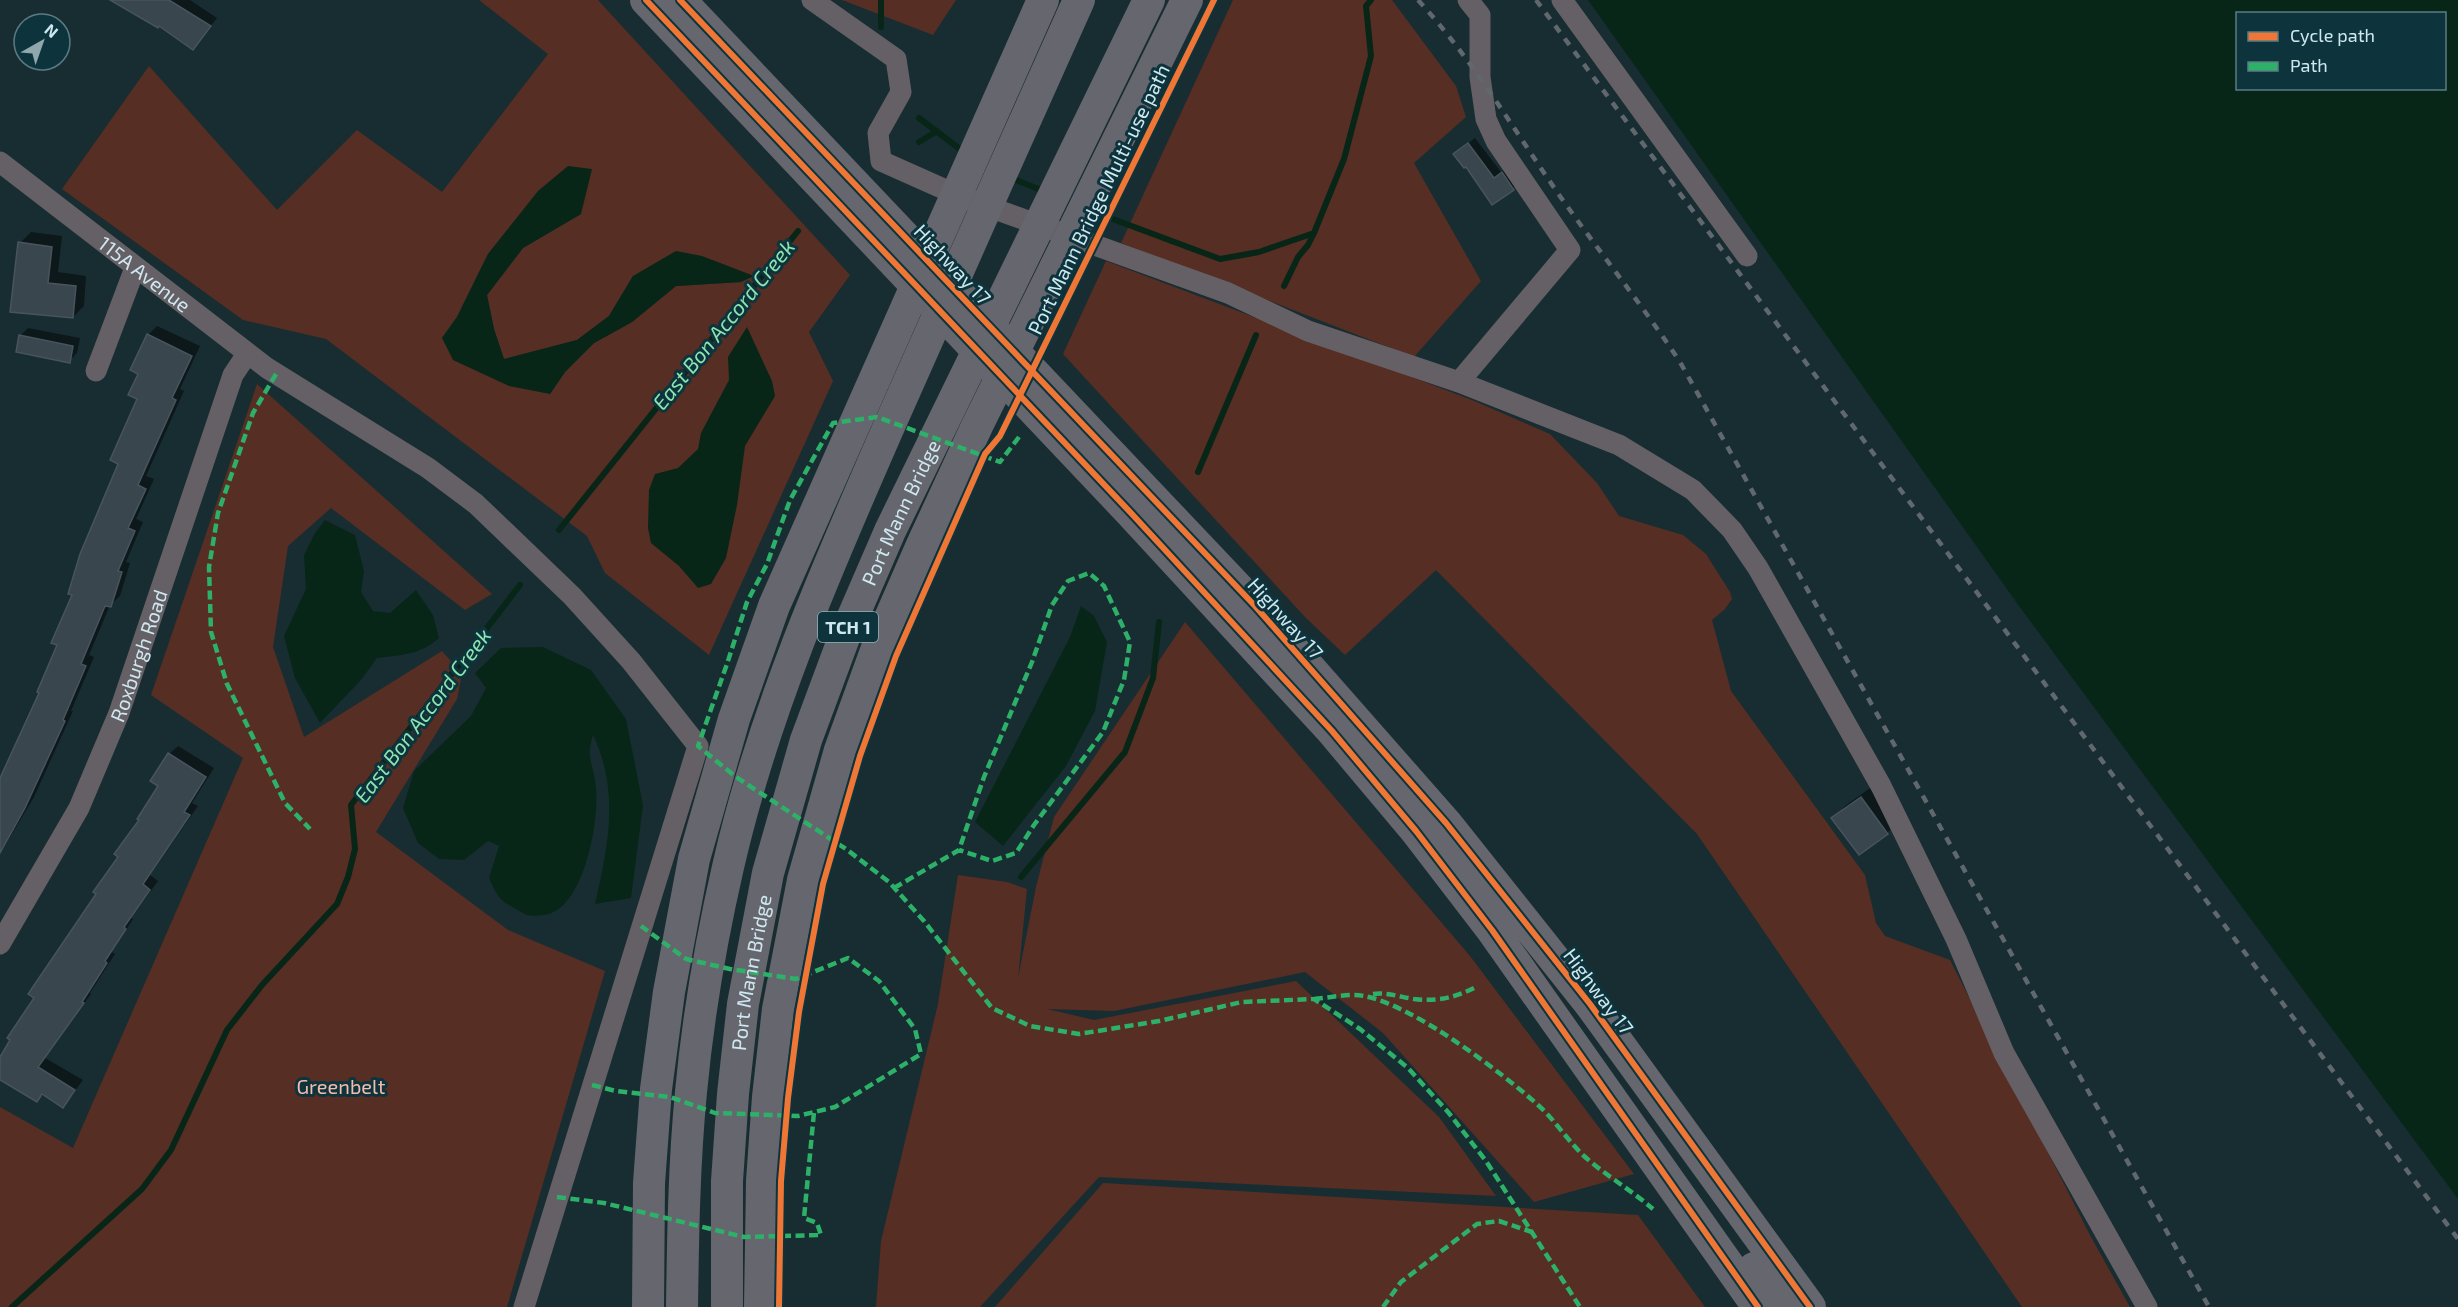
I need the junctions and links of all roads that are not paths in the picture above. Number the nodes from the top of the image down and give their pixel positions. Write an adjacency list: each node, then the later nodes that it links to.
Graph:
1 (646, 0): 17 (highway, Highway 17)
2 (680, 0): 25 (highway, Highway 17)
3 (812, 0): 15 (street)
4 (1043, 0): 19 (highway, bridge)
5 (1079, 0): 20 (highway, Port Mann Bridge / TCH 1, bridge)
6 (1149, 0): 21 (highway, Port Mann Bridge / TCH 1, bridge)
7 (1187, 0): 22 (highway, bridge)
8 (1468, 0): 15 (street)
9 (1562, 0): 11 (street)
10 (0, 162): 12 (street, 115A Avenue)
11 (1747, 256)
12 (135, 268): 13 (street, 115A Avenue); 14 (street)
13 (247, 354): 16 (street, Roxburgh Road); 18 (street, 115A Avenue)
14 (96, 371)
15 (1459, 382): 26 (street)
16 (0, 944)
17 (1645, 1147): 23 (highway, Highway 17); 24 (highway)
18 (524, 1307)
19 (648, 1307)
20 (682, 1307)
21 (726, 1307)
22 (760, 1307)
23 (1758, 1307)
24 (1782, 1307)
25 (1810, 1307)
26 (2147, 1307)

